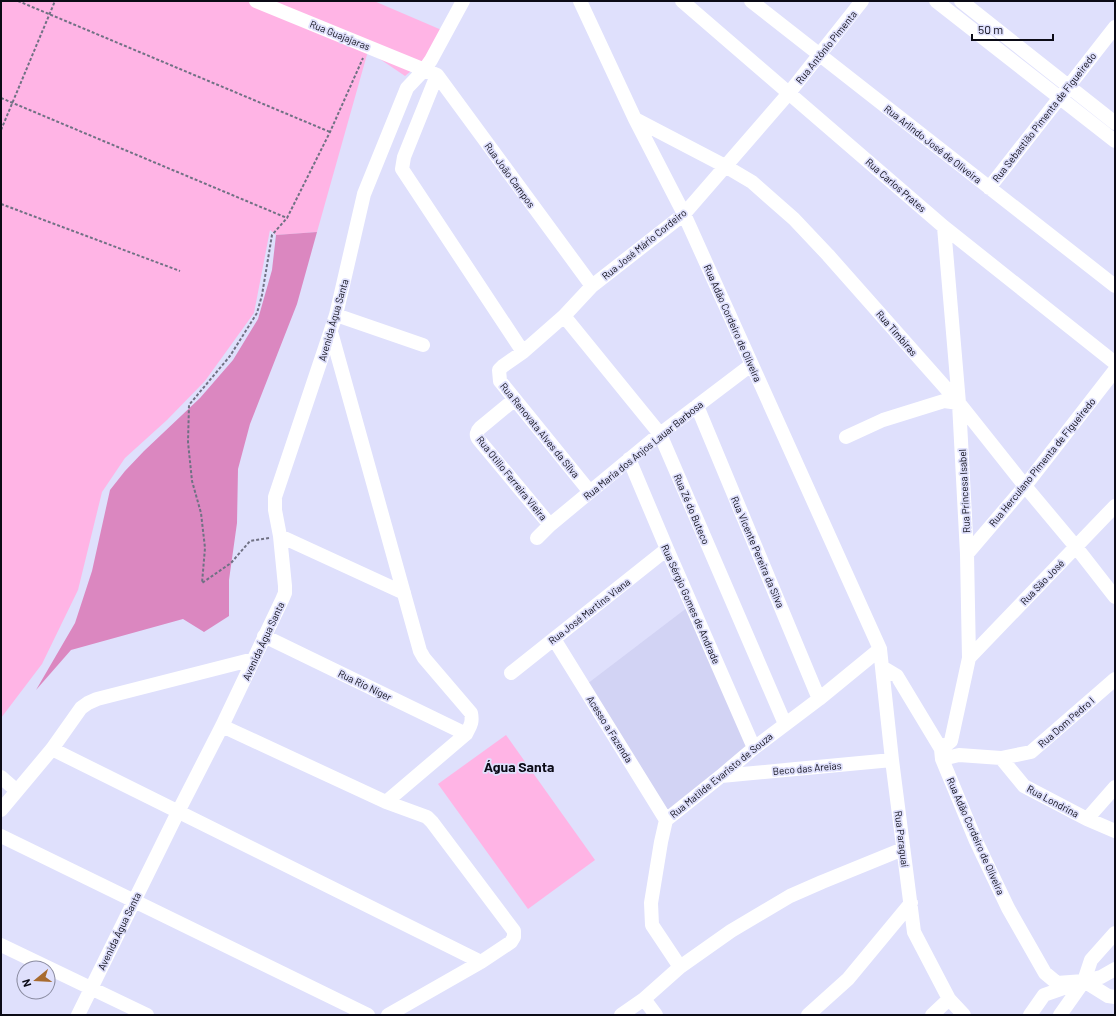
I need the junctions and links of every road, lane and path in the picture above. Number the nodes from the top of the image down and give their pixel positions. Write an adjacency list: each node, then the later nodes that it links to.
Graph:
1 (18, 1): 11 (path)
2 (55, 1): 11 (path)
3 (256, 1): 13 (street, Rua Guajajaras)
4 (462, 1): 15 (street)
5 (580, 1): 21 (street, Rua Adão Cordeiro de Oliveira)
6 (682, 1): 17 (street, Rua Carlos Prates)
7 (751, 1): 14 (street, Rua Arlindo José de Oliveira)
8 (862, 1): 14 (street, Rua Antônio Pimenta)
9 (936, 1): 19 (street)
10 (960, 1): 16 (street)
11 (50, 14): 20 (path); 24 (path)
12 (1115, 27): 16 (street, Rua Sebastião Pimenta de Figueiredo)
13 (368, 46): 15 (street, Rua Guajajaras); 24 (path)
14 (820, 54): 17 (street, Rua Antônio Pimenta); 27 (street, Rua Arlindo José de Oliveira)
15 (430, 72): 33 (street, Rua João Campos); 35 (street, Avenida Água Santa); 39 (street)
16 (1068, 86): 19 (street, Rua Sebastião Pimenta de Figueiredo); 22 (street)
17 (789, 93): 26 (street, Rua José Mário Cordeiro); 31 (street, Rua Carlos Prates)
18 (1, 98): 20 (path)
19 (1060, 98): 25 (street); 27 (street, Rua Sebastião Pimenta de Figueiredo)
20 (12, 102): 23 (path); 30 (path)
21 (635, 119): 26 (street, Rua Timbiras); 29 (street, Rua Adão Cordeiro de Oliveira)
22 (1115, 123)
23 (1, 130)
24 (330, 132): 30 (path)
25 (1115, 141)
26 (725, 166): 29 (street, Rua José Mário Cordeiro); 45 (street, Rua Timbiras)
27 (989, 188): 34 (street, Rua Arlindo José de Oliveira)
28 (1, 204): 32 (path)
29 (684, 214): 33 (street, Rua José Mário Cordeiro); 41 (street, Rua Adão Cordeiro de Oliveira)
30 (287, 218): 54 (path)
31 (944, 227): 40 (street, Rua Carlos Prates); 45 (street, Rua Princesa Isabel)
32 (180, 271)
33 (592, 286): 36 (street, Rua José Mário Cordeiro)
34 (1115, 286)
35 (336, 315): 37 (street, Avenida Água Santa); 38 (street)
36 (564, 316): 39 (street, Rua José Mário Cordeiro); 47 (street, Rua Zé do Buteco)
37 (331, 332): 54 (street, Avenida Água Santa); 59 (street)
38 (423, 345)
39 (523, 352): 42 (street, Rua José Mário Cordeiro)
40 (1115, 363)
41 (751, 365): 46 (street, Rua Maria dos Anjos Lauar Barbosa); 63 (street, Rua Adão Cordeiro de Oliveira)
42 (503, 366): 44 (street, Rua Renovata Alves da Silva)
43 (1115, 370): 50 (street, Rua Herculano Pimenta de Figueiredo)
44 (514, 400): 51 (street, Rua Renovata Alves da Silva); 53 (street, Rua Otilio Ferreira Vieira)
45 (959, 403): 48 (street); 50 (street, Rua Timbiras); 58 (street, Rua Princesa Isabel)
46 (697, 406): 47 (street, Rua Maria dos Anjos Lauar Barbosa); 69 (street, Rua Vicente Pereira da Silva)
47 (660, 434): 49 (street, Rua Maria dos Anjos Lauar Barbosa); 70 (street, Rua Zé do Buteco)
48 (846, 436)
49 (629, 459): 51 (street, Rua Maria dos Anjos Lauar Barbosa); 57 (street, Rua Sérgio Gomes de Andrade)
50 (1025, 486): 56 (street, Rua Timbiras); 58 (street, Rua Herculano Pimenta de Figueiredo)
51 (590, 492): 53 (street, Rua Maria dos Anjos Lauar Barbosa)
52 (1115, 506): 56 (street, Rua São José)
53 (550, 525): 55 (street, Rua Maria dos Anjos Lauar Barbosa)
54 (280, 536): 59 (street); 61 (street, Avenida Água Santa)
55 (538, 538)
56 (1076, 547): 60 (street, Rua Timbiras); 64 (street, Rua São José)
57 (667, 549): 62 (street, Rua José Martins Viana); 73 (street, Rua Sérgio Gomes de Andrade)
58 (967, 554): 64 (street, Rua Princesa Isabel)
59 (404, 593): 72 (street)
60 (1115, 597)
61 (264, 636): 65 (street, Avenida Água Santa); 72 (street, Rua Rio Níger)
62 (554, 639): 67 (street, Rua José Martins Viana); 86 (street, Acesso a Fazenda)
63 (880, 649): 66 (street, Rua Paraguai); 69 (street, Rua Matilde Evaristo de Souza)
64 (969, 658): 75 (street, Rua Princesa Isabel)
65 (254, 660): 71 (street, Avenida Água Santa); 74 (street)
66 (882, 667): 75 (street, Rua Adão Cordeiro de Oliveira); 77 (street, Rua Paraguai)
67 (512, 673)
68 (1115, 679): 76 (street, Rua Dom Pedro I)
69 (819, 699): 70 (street, Rua Matilde Evaristo de Souza)
70 (785, 724): 73 (street, Rua Matilde Evaristo de Souza)
71 (222, 726): 82 (street); 84 (street, Avenida Água Santa)
72 (466, 734): 82 (street)
73 (754, 748): 78 (street, Rua Matilde Evaristo de Souza)
74 (52, 749): 81 (street); 84 (street)
75 (941, 754): 76 (street, Rua Dom Pedro I); 97 (street, Rua Adão Cordeiro de Oliveira)
76 (1001, 758): 85 (street, Rua Londrina)
77 (892, 760): 78 (street, Beco das Areias); 89 (street, Rua Paraguai)
78 (721, 776): 86 (street, Rua Matilde Evaristo de Souza)
79 (1, 777): 81 (street)
80 (1115, 787): 85 (street)
81 (17, 791): 83 (street)
82 (386, 802): 94 (street)
83 (1, 810)
84 (178, 812): 90 (street, Avenida Água Santa); 94 (street)
85 (1088, 819): 87 (street, Rua Londrina)
86 (666, 820): 95 (street, Rua Matilde Evaristo de Souza)
87 (1115, 831)
88 (1, 836): 90 (street)
89 (903, 849): 91 (street, Rua Paraguai); 95 (street)
90 (134, 902): 98 (street, Avenida Água Santa); 104 (street)
91 (911, 903): 101 (street, Rua Paraguai); 108 (street)
92 (1115, 934): 97 (street)
93 (1, 945): 98 (street)
94 (481, 962): 105 (street)
95 (680, 967): 100 (street)
96 (1115, 969): 97 (street)
97 (1084, 981): 99 (street); 111 (street); 112 (street)
98 (92, 988): 102 (street, Avenida Água Santa); 103 (street)
99 (1115, 997)
100 (644, 999): 106 (street); 107 (street)
101 (949, 999): 109 (street); 110 (street, Rua Paraguai)
102 (78, 1015)
103 (147, 1015)
104 (368, 1015)
105 (388, 1015)
106 (621, 1015)
107 (656, 1015)
108 (808, 1015)
109 (932, 1015)
110 (964, 1015)
111 (1030, 1015)
112 (1060, 1015)

